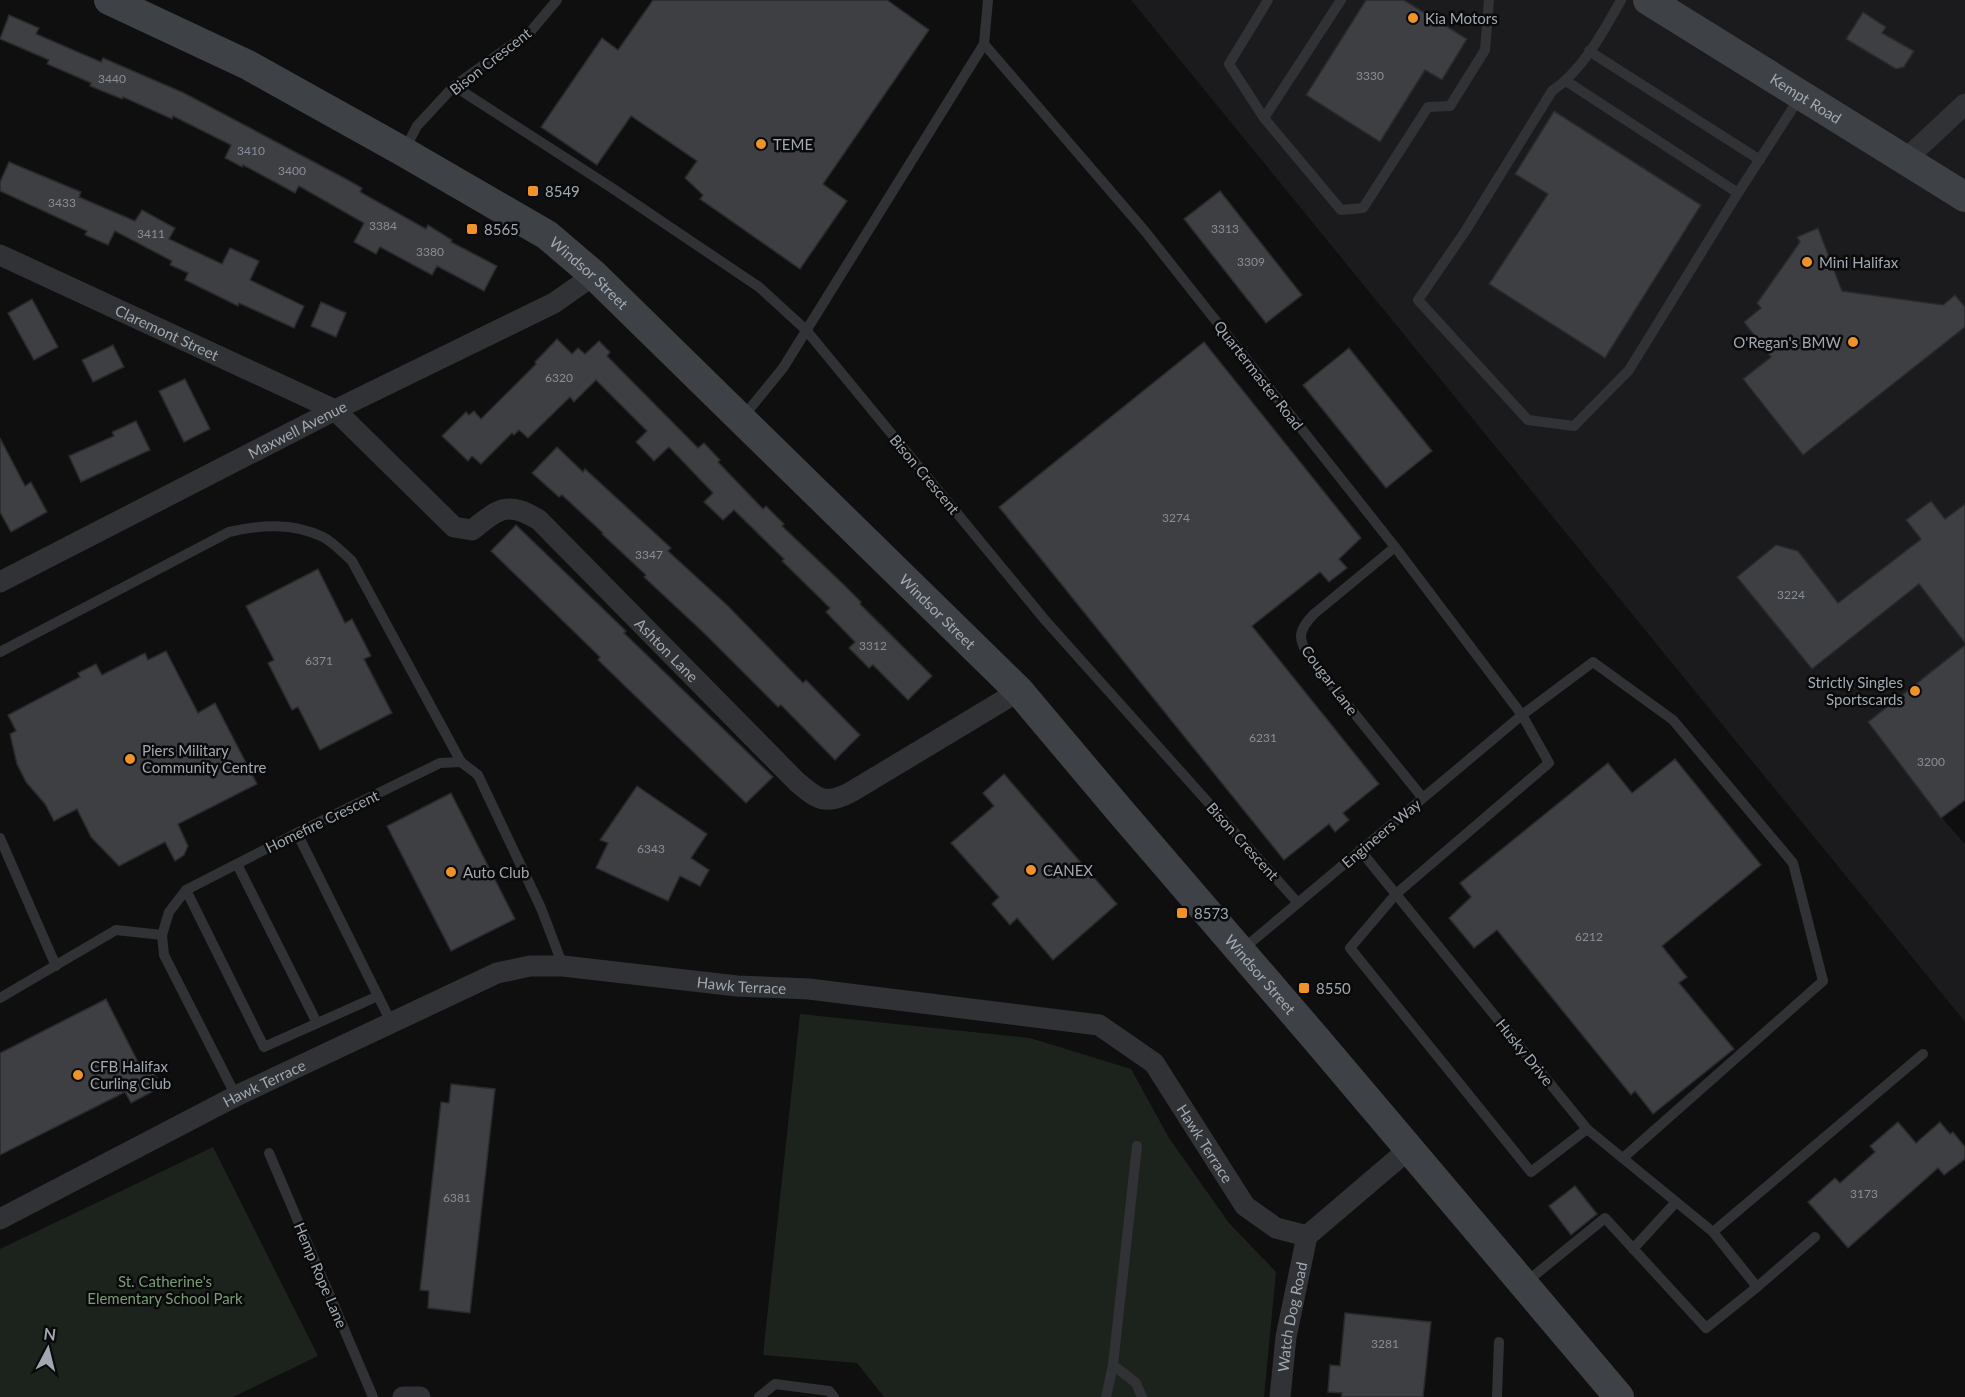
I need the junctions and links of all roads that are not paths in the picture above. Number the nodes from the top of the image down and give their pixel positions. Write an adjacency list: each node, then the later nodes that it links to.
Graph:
1 (109, 0): 16 (street, Windsor Street)
2 (557, 0): 12 (lane, Bison Crescent)
3 (988, 0): 9 (lane)
4 (1268, 0): 15 (lane)
5 (1341, 0): 15 (lane)
6 (1489, 0): 15 (lane)
7 (1621, 0): 10 (lane)
8 (1659, 2): 13 (street, Kempt Road)
9 (984, 44): 23 (lane); 26 (lane, Quartermaster Road)
10 (1589, 51): 11 (lane); 17 (lane)
11 (1566, 81): 19 (lane); 19 (lane)
12 (454, 86): 16 (lane, Bison Crescent); 23 (lane, Bison Crescent)
13 (1801, 94): 17 (lane); 18 (street, Kempt Road)
14 (1965, 104): 18 (street)
15 (1264, 118)
16 (404, 152): 22 (street, Windsor Street)
17 (1760, 160): 19 (lane)
18 (1905, 160): 20 (street, Kempt Road)
19 (1738, 193)
20 (1965, 197)
21 (0, 255): 24 (street, Claremont Street)
22 (594, 275): 24 (street, Maxwell Avenue); 25 (street, Windsor Street)
23 (806, 330): 25 (lane); 39 (lane, Bison Crescent)
24 (335, 410): 27 (street, Maxwell Avenue); 29 (street, Ashton Lane)
25 (741, 420): 29 (street, Windsor Street)
26 (1395, 547): 30 (lane, Quartermaster Road); 32 (lane, Cougar Lane)
27 (0, 582)
28 (0, 652): 31 (lane)
29 (1019, 691): 41 (street, Windsor Street)
30 (1522, 715): 32 (lane, Engineers Way); 38 (lane, Quartermaster Road); 54 (lane, Engineers Way)
31 (461, 762): 33 (lane, Homefire Crescent); 43 (lane)
32 (1422, 797): 35 (lane, Engineers Way)
33 (297, 833): 36 (lane, Homefire Crescent); 44 (lane)
34 (0, 838): 42 (lane)
35 (1360, 850): 38 (lane, Husky Drive); 39 (lane, Engineers Way)
36 (237, 864): 37 (lane, Homefire Crescent); 46 (lane)
37 (186, 890): 40 (lane, Homefire Crescent); 46 (lane)
38 (1396, 894): 50 (lane, Husky Drive); 50 (lane)
39 (1298, 903): 41 (lane, Engineers Way)
40 (162, 935): 42 (lane); 49 (lane)
41 (1240, 952): 52 (street, Windsor Street)
42 (56, 966): 45 (lane)
43 (563, 966): 47 (street, Hawk Terrace); 58 (street, Hawk Terrace)
44 (378, 996): 46 (lane); 47 (lane)
45 (0, 998)
46 (316, 1023)
47 (392, 1024): 49 (street, Hawk Terrace)
48 (1923, 1054): 57 (lane)
49 (236, 1096): 56 (street, Hawk Terrace)
50 (1587, 1129): 54 (lane, Husky Drive)
51 (1137, 1146): 64 (lane)
52 (1409, 1149): 58 (street); 61 (street, Windsor Street)
53 (269, 1153): 65 (lane, Hemp Rope Lane)
54 (1623, 1158): 55 (lane, Husky Drive)
55 (1676, 1202): 57 (lane, Husky Drive); 60 (lane)
56 (0, 1219)
57 (1713, 1232): 62 (lane, Husky Drive)
58 (1307, 1236): 72 (street, Watch Dog Road)
59 (1815, 1237): 62 (lane)
60 (1633, 1249): 61 (lane); 62 (lane)
61 (1524, 1284): 74 (street, Windsor Street)
62 (1756, 1287)
63 (1500, 1342): 73 (lane)
64 (1113, 1365): 70 (lane); 71 (lane)
65 (373, 1397)
66 (403, 1397): 67 (street)
67 (420, 1397)
68 (759, 1397): 69 (lane)
69 (834, 1397)
70 (1106, 1397)
71 (1142, 1397)
72 (1280, 1397)
73 (1497, 1397)
74 (1619, 1397)

